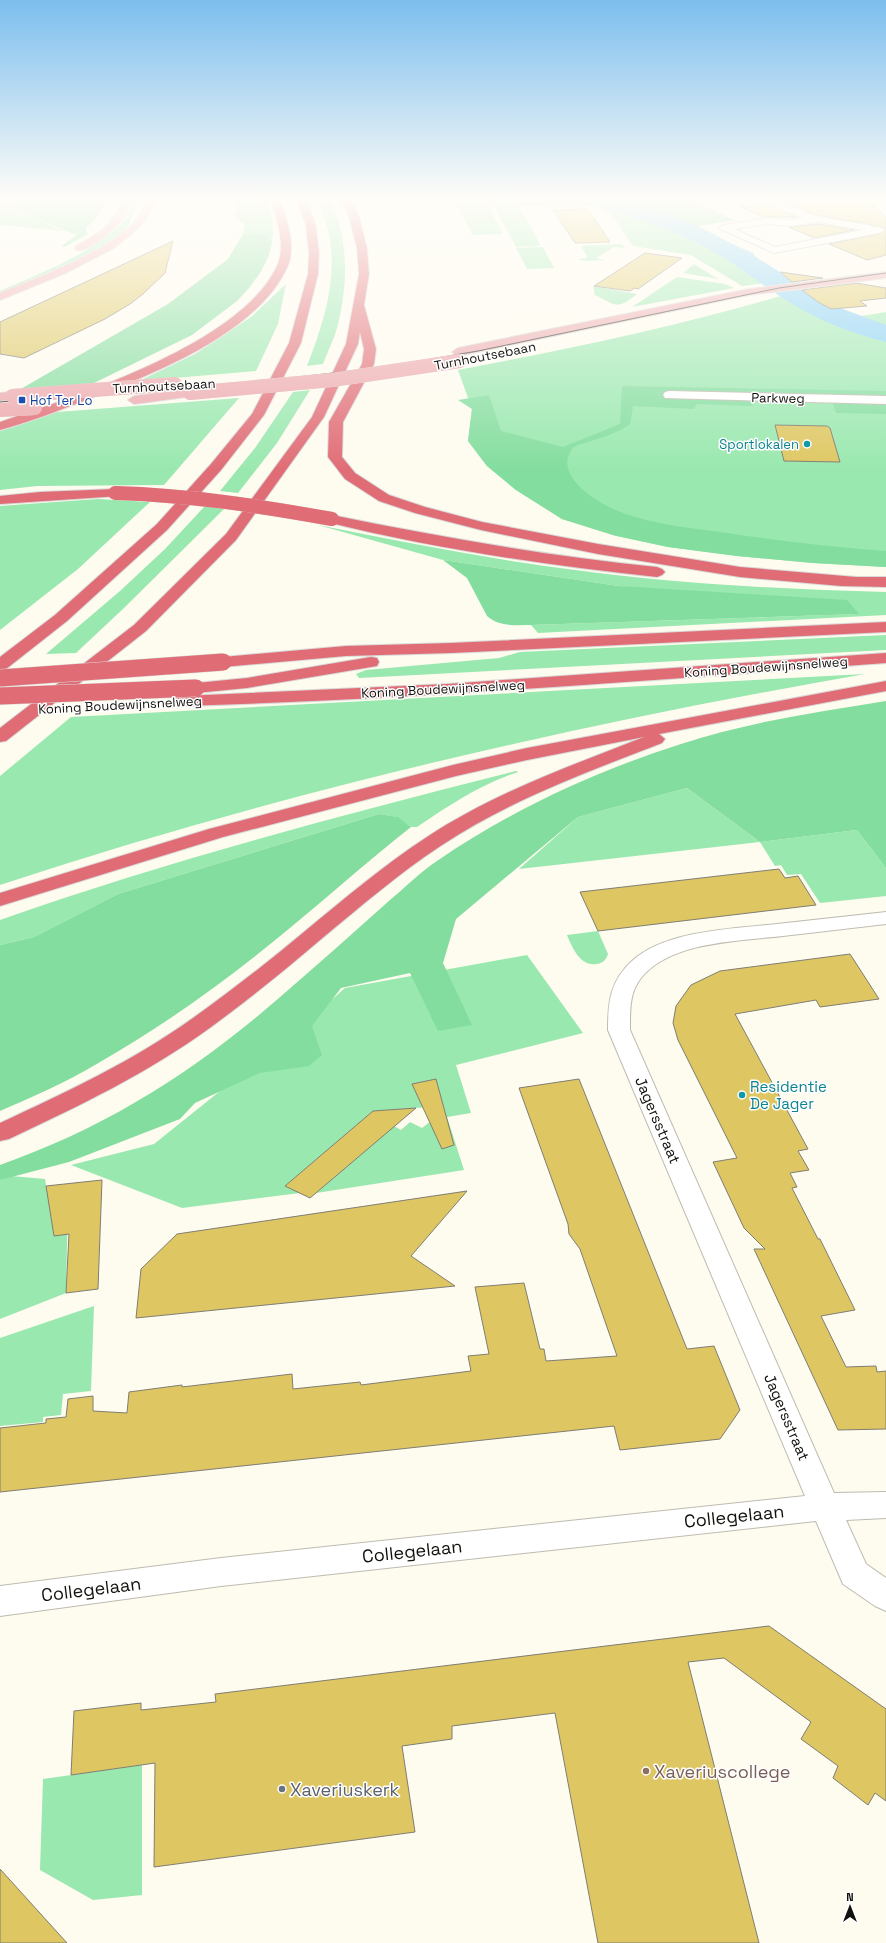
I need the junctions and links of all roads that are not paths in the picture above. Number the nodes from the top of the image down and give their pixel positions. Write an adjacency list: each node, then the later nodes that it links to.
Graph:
1 (14, 291): 6 (main road)
2 (268, 291): 15 (highway)
3 (309, 291): 22 (highway)
4 (361, 291): 7 (highway)
5 (771, 291): 8 (main road, Turnhoutsebaan, bridge)
6 (0, 297)
7 (359, 305): 17 (highway); 28 (highway)
8 (193, 388): 10 (main road, Turnhoutsebaan, bridge); 12 (main road, Turnhoutsebaan)
9 (669, 395): 11 (street, Parkweg)
10 (6, 397)
11 (886, 400)
12 (118, 401)
13 (102, 402): 14 (main road, Turnhoutsebaan, bridge)
14 (0, 410)
15 (0, 426)
16 (0, 500): 17 (highway, bridge)
17 (855, 581): 18 (highway)
18 (886, 582)
19 (886, 627): 20 (highway)
20 (451, 648): 23 (highway, bridge); 25 (highway, bridge)
21 (886, 658): 26 (highway, Koning Boudewijnsnelweg)
22 (0, 665)
23 (0, 678)
24 (886, 686): 27 (highway)
25 (0, 696)
26 (0, 710)
27 (711, 718): 29 (highway); 31 (highway)
28 (0, 737)
29 (0, 900)
30 (886, 918): 33 (street, Jagersstraat)
31 (0, 1133)
32 (886, 1505): 33 (street, Collegelaan)
33 (826, 1507): 34 (street); 35 (street, Collegelaan)
34 (886, 1596)
35 (0, 1601)

